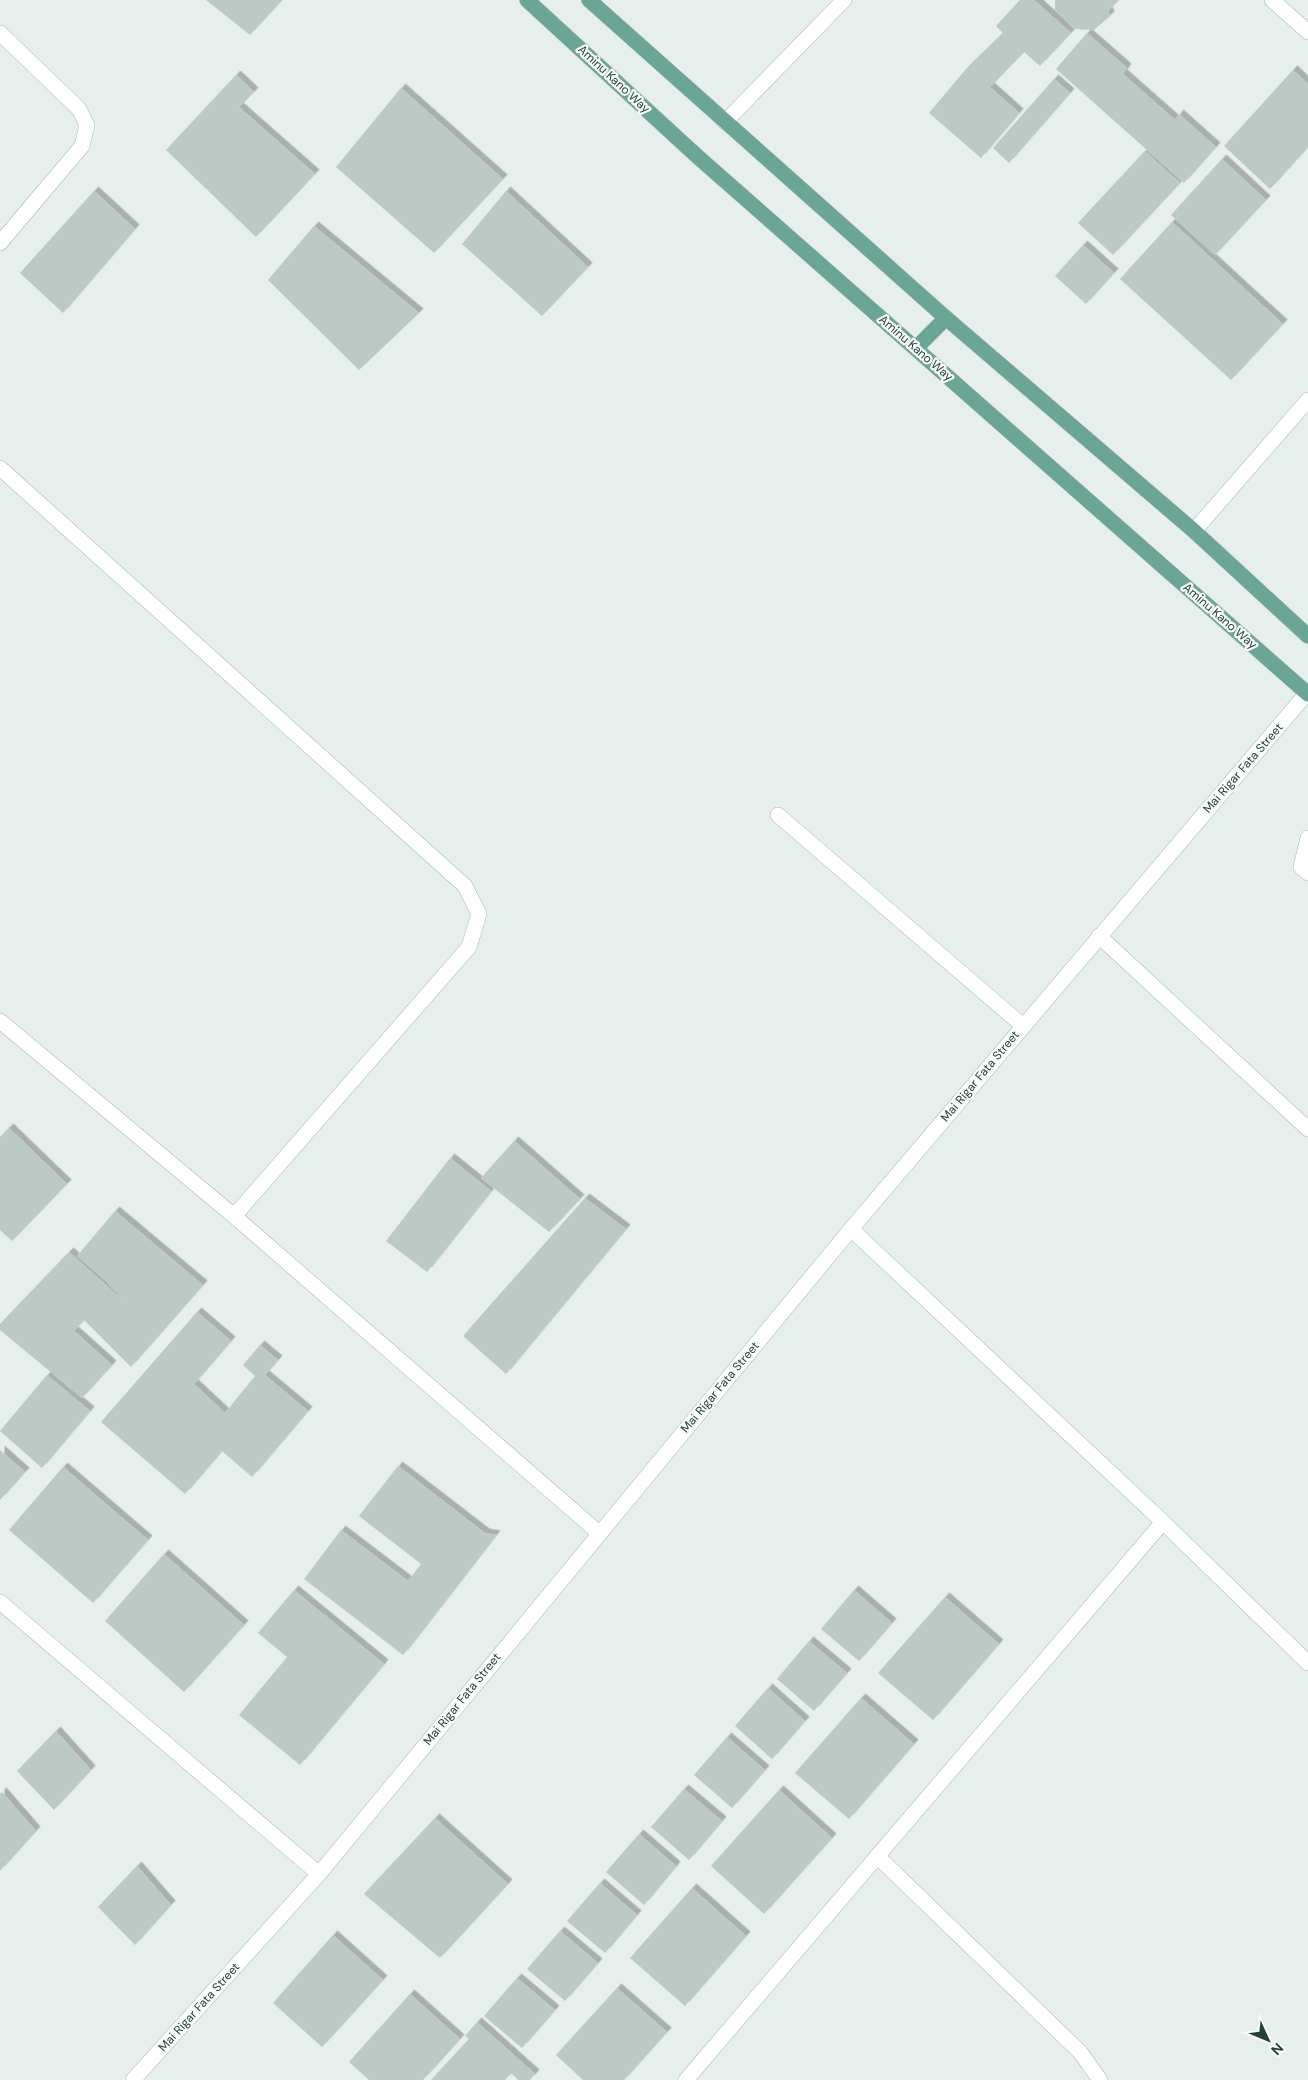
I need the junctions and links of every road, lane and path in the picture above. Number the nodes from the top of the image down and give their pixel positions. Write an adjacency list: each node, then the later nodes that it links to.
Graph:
1 (527, 0): 10 (main road, Aminu Kano Way)
2 (589, 0): 7 (main road)
3 (844, 0): 7 (street)
4 (1272, 0): 5 (street)
5 (1308, 32)
6 (0, 33): 8 (street)
7 (725, 122): 9 (main road)
8 (0, 243)
9 (946, 318): 10 (main road); 13 (main road)
10 (916, 348): 15 (main road, Aminu Kano Way)
11 (1308, 400): 13 (street)
12 (0, 468): 23 (street)
13 (1194, 531): 14 (main road)
14 (1308, 636)
15 (1308, 694): 19 (street, Mai Rigar Fata Street)
16 (778, 816): 21 (street)
17 (1308, 838): 18 (street)
18 (1308, 873)
19 (1099, 936): 21 (street, Mai Rigar Fata Street); 22 (street)
20 (0, 1021): 23 (street)
21 (1023, 1026): 24 (street, Mai Rigar Fata Street)
22 (1308, 1129)
23 (234, 1216): 26 (street)
24 (850, 1229): 25 (street); 26 (street, Mai Rigar Fata Street)
25 (1163, 1522): 28 (street); 29 (street)
26 (599, 1534): 30 (street, Mai Rigar Fata Street)
27 (0, 1602): 30 (street)
28 (1308, 1663)
29 (877, 1856): 32 (street); 33 (street)
30 (319, 1874): 31 (street, Mai Rigar Fata Street)
31 (133, 2080)
32 (686, 2080)
33 (1100, 2080)

